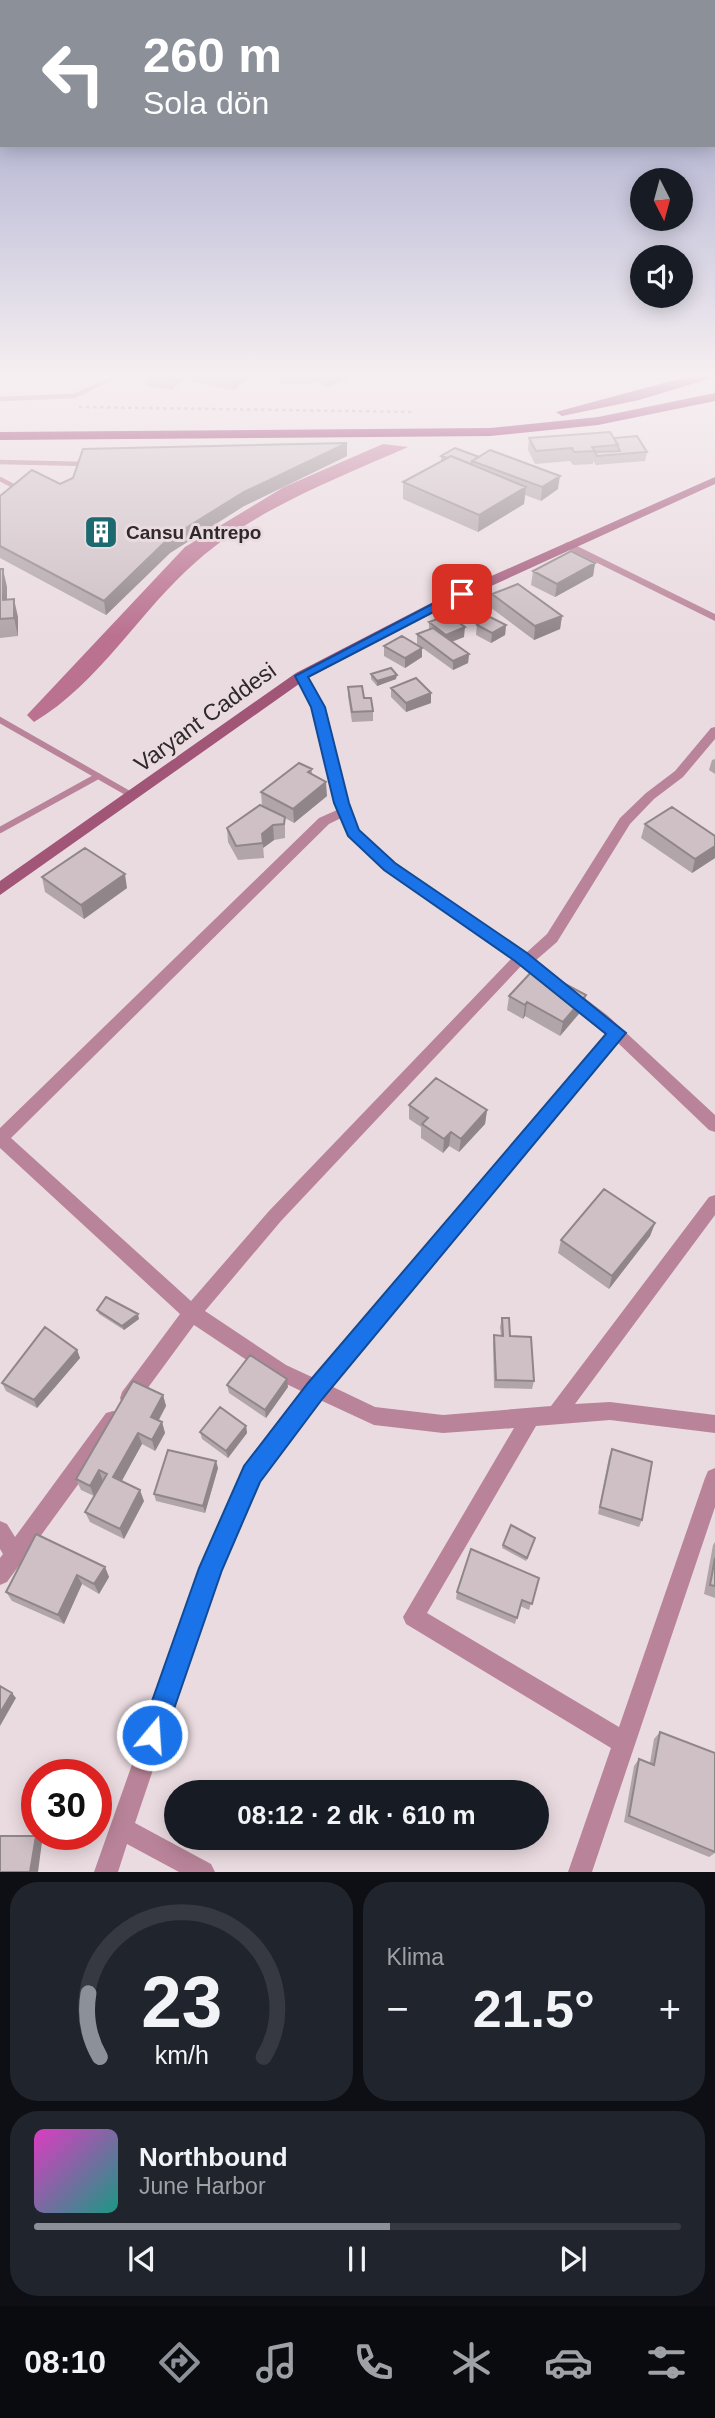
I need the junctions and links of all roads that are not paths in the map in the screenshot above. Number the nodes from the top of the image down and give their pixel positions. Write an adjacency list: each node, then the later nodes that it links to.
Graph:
1 (0, 463): 2 (lane)
2 (95, 464)
3 (0, 479): 5 (lane)
4 (715, 480): 6 (street, Varyant Caddesi)
5 (24, 491)
6 (569, 545): 7 (street); 8 (street, Varyant Caddesi)
7 (715, 618)
8 (301, 676): 12 (street, Varyant Caddesi); 13 (street)
9 (0, 720): 11 (lane)
10 (715, 731): 16 (street)
11 (98, 776): 12 (lane); 14 (lane)
12 (134, 796): 15 (street, Varyant Caddesi)
13 (345, 811): 16 (street); 19 (street)
14 (0, 830)
15 (0, 889)
16 (524, 959): 17 (street); 21 (street)
17 (617, 1033): 18 (street); 22 (street)
18 (715, 1125)
19 (0, 1138): 21 (street)
20 (715, 1202): 23 (street)
21 (192, 1313): 22 (street); 28 (street)
22 (316, 1390): 24 (street); 31 (street)
23 (555, 1416): 24 (street); 25 (street)
24 (530, 1419): 30 (street)
25 (715, 1424)
26 (715, 1478): 30 (street)
27 (0, 1531): 28 (street)
28 (14, 1553): 29 (street)
29 (0, 1575)
30 (624, 1743): 34 (street)
31 (121, 1828): 32 (street); 33 (street)
32 (106, 1872)
33 (203, 1872)
34 (580, 1872)

